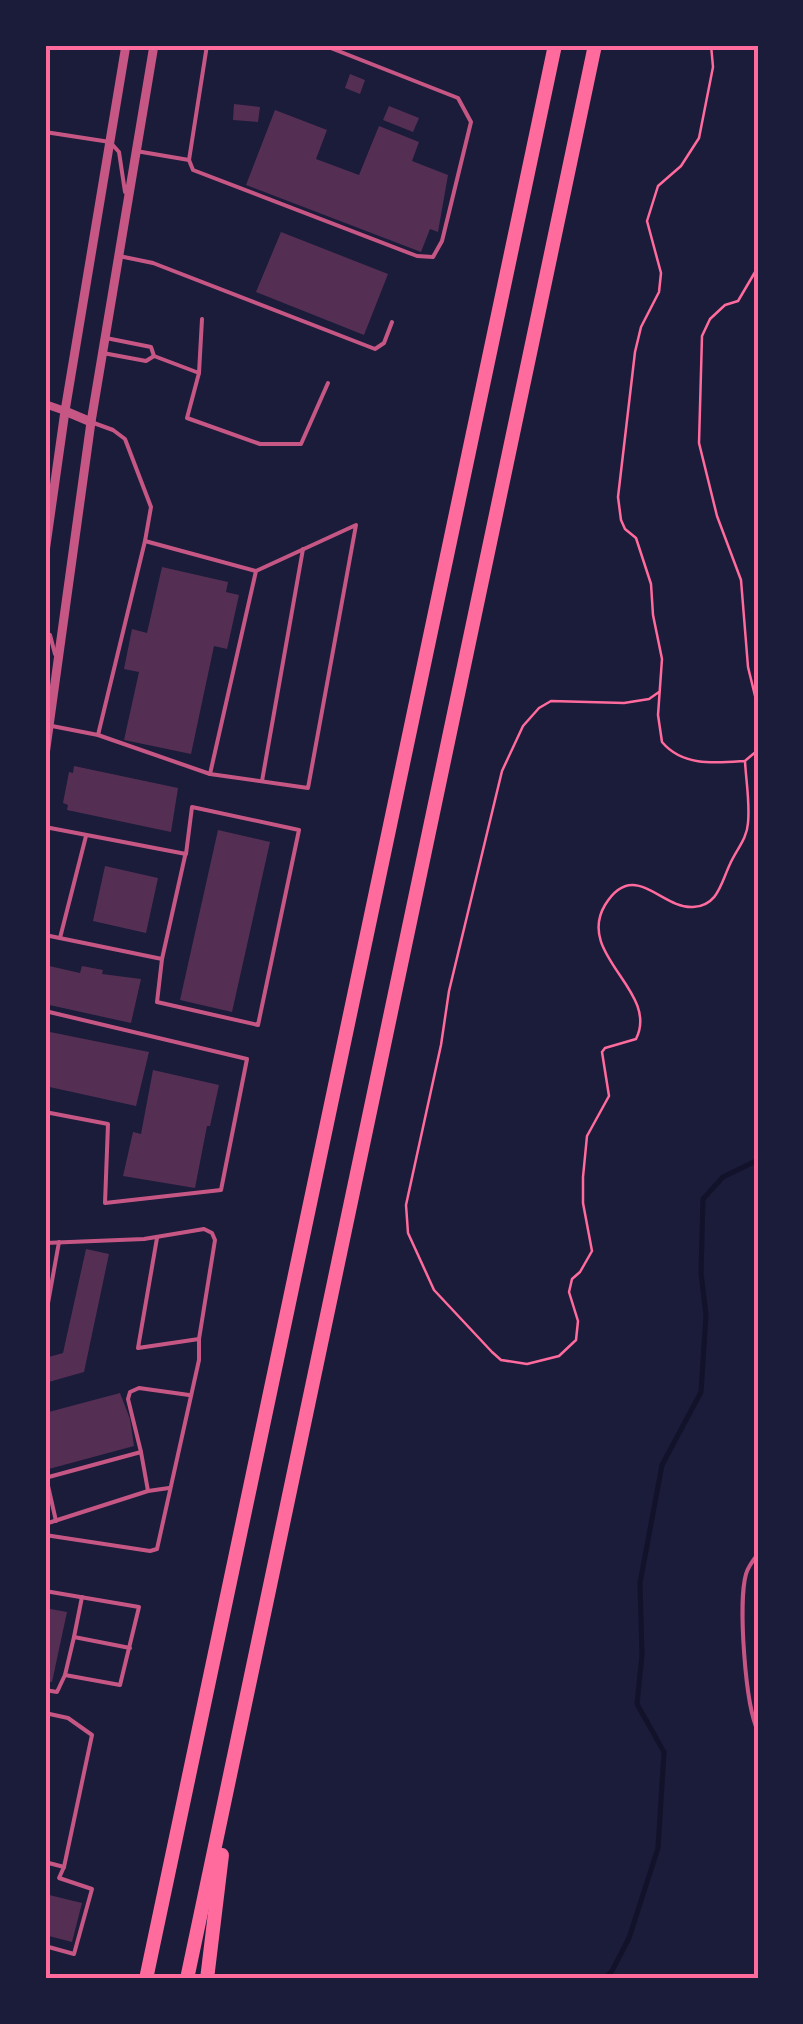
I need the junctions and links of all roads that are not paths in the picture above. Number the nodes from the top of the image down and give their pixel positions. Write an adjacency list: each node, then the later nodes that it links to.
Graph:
1 (126, 45): 8 (street)
2 (154, 45): 9 (street)
3 (207, 45): 10 (lane)
4 (323, 45): 10 (lane)
5 (555, 45): 68 (highway)
6 (594, 45): 64 (highway)
7 (45, 132): 8 (lane)
8 (110, 142): 11 (lane); 21 (street)
9 (136, 151): 10 (lane); 11 (street)
10 (189, 160)
11 (127, 207): 12 (street)
12 (119, 256): 14 (lane); 15 (street)
13 (202, 320): 18 (lane)
14 (392, 322)
15 (105, 338): 16 (street); 17 (lane)
16 (103, 353): 17 (lane); 22 (street)
17 (154, 356): 18 (lane)
18 (198, 373): 19 (lane)
19 (328, 384)
20 (45, 404): 21 (street)
21 (64, 411): 22 (street); 25 (street)
22 (91, 422): 23 (lane); 28 (street)
23 (145, 540): 26 (lane); 30 (lane)
24 (303, 549): 26 (lane); 33 (lane); 33 (lane)
25 (45, 552)
26 (256, 570): 32 (lane)
27 (45, 632): 28 (lane)
28 (57, 659): 29 (street)
29 (49, 726): 30 (lane); 31 (street)
30 (98, 736): 32 (lane)
31 (45, 755)
32 (210, 774): 33 (lane)
33 (261, 783)
34 (45, 827): 35 (lane)
35 (86, 834): 36 (lane); 38 (lane)
36 (186, 854): 39 (lane); 39 (lane)
37 (45, 935): 38 (lane)
38 (60, 938): 39 (lane)
39 (162, 959)
40 (45, 1011): 41 (lane)
41 (45, 1112)
42 (157, 1238): 43 (lane); 46 (lane); 46 (lane)
43 (59, 1242): 44 (lane); 45 (lane)
44 (45, 1243)
45 (45, 1320)
46 (199, 1339): 47 (lane)
47 (189, 1395): 48 (lane); 50 (lane)
48 (141, 1452): 49 (lane); 51 (lane)
49 (45, 1478): 52 (lane)
50 (169, 1488): 51 (lane); 54 (lane)
51 (148, 1490): 52 (lane)
52 (56, 1521): 53 (lane)
53 (45, 1524)
54 (45, 1535)
55 (758, 1554): 63 (lane)
56 (45, 1591): 57 (lane)
57 (82, 1597): 58 (lane); 59 (lane)
58 (74, 1637): 59 (lane); 60 (lane)
59 (130, 1648): 60 (lane)
60 (65, 1675): 61 (lane)
61 (45, 1690)
62 (45, 1713): 66 (lane)
63 (758, 1731)
64 (232, 1770): 69 (highway); 70 (highway)
65 (45, 1862): 66 (lane)
66 (64, 1867): 67 (lane)
67 (45, 1946)
68 (144, 1979)
69 (187, 1979)
70 (207, 1979)

